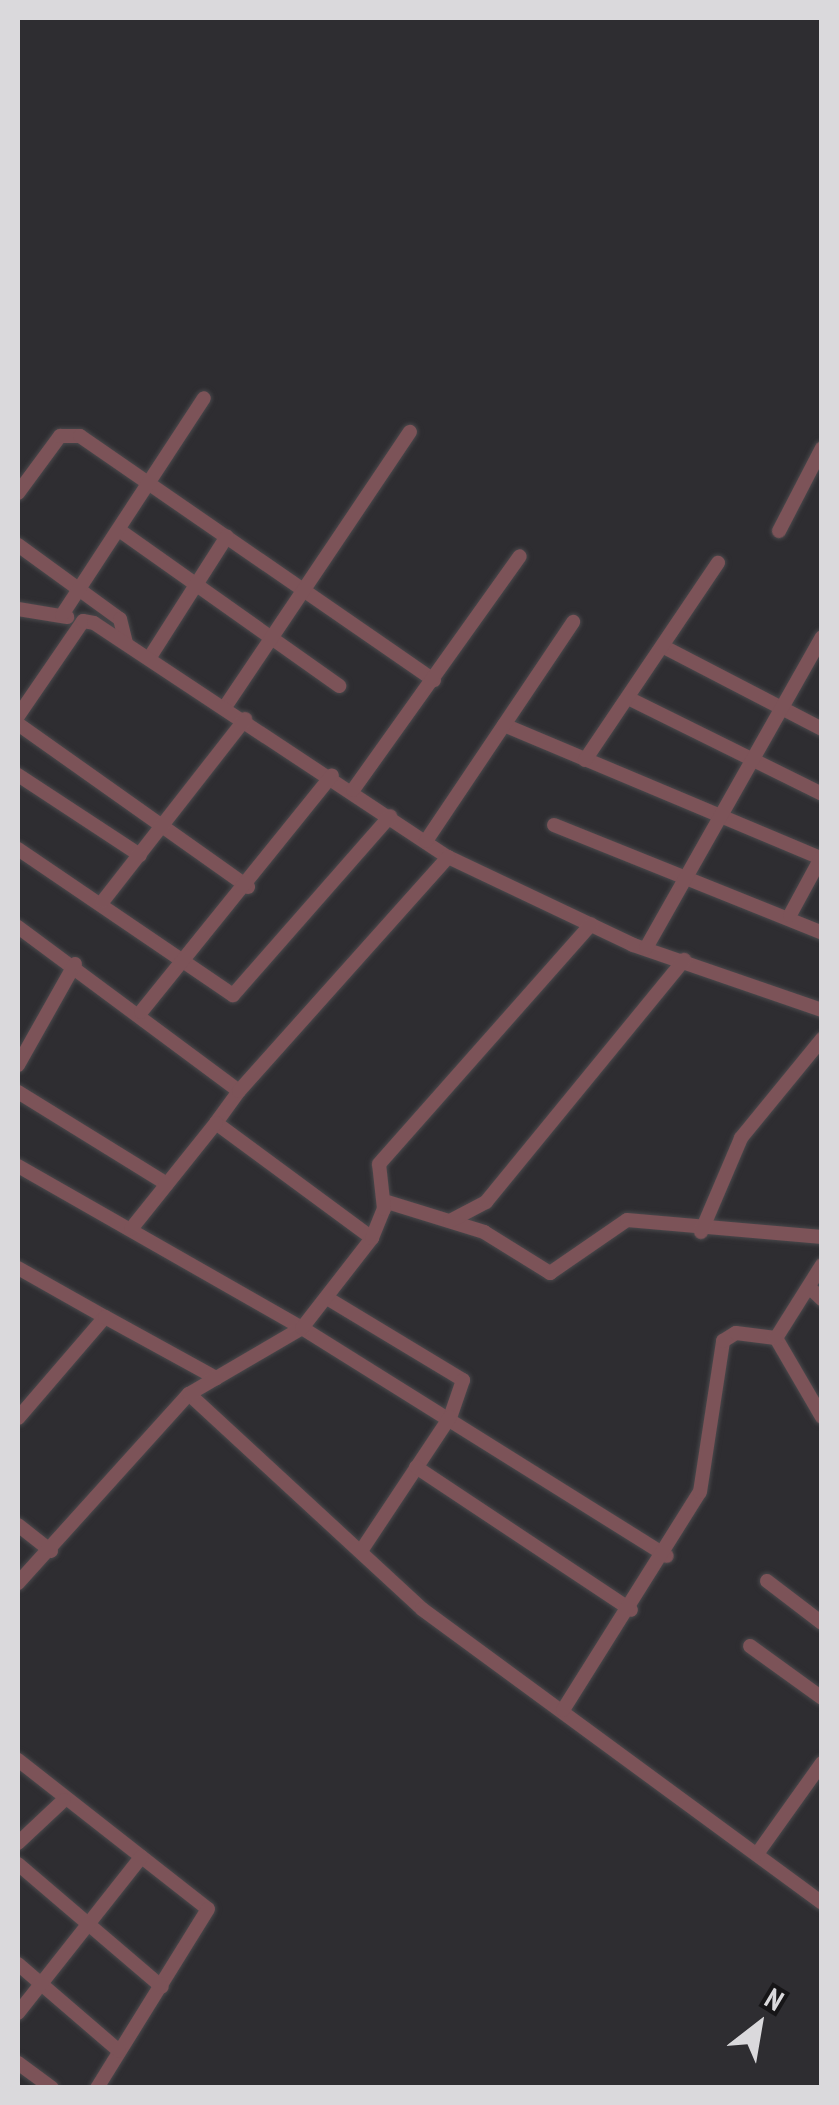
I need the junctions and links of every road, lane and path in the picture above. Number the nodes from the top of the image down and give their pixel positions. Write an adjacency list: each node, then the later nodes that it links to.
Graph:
1 (204, 398): 4 (street)
2 (410, 432): 14 (street)
3 (822, 448): 7 (street)
4 (150, 483): 5 (street); 6 (street); 8 (street)
5 (18, 493)
6 (118, 530): 12 (street); 13 (street)
7 (778, 531)
8 (227, 536): 12 (street); 14 (street)
9 (18, 545): 13 (street)
10 (520, 556): 25 (street)
11 (718, 563): 22 (street)
12 (197, 585): 20 (street); 23 (street)
13 (81, 588): 16 (street); 21 (street)
14 (304, 590): 20 (street); 25 (street)
15 (18, 609): 16 (street)
16 (62, 615): 17 (street)
17 (82, 621): 21 (street); 30 (street)
18 (573, 622): 33 (street)
19 (822, 636): 24 (street)
20 (272, 638): 26 (street); 28 (street)
21 (126, 642): 23 (street)
22 (664, 647): 27 (street); 29 (street)
23 (150, 657): 28 (street)
24 (816, 659): 29 (street)
25 (434, 680): 39 (street)
26 (340, 686)
27 (628, 698): 35 (street); 36 (street)
28 (227, 704): 31 (street)
29 (781, 707): 34 (street); 35 (street)
30 (18, 716)
31 (246, 719): 38 (street); 44 (street)
32 (18, 724): 44 (street)
33 (504, 725): 36 (street); 45 (street)
34 (822, 729)
35 (753, 759): 40 (street); 42 (street)
36 (586, 760): 42 (street)
37 (18, 775): 47 (street)
38 (332, 776): 39 (street); 51 (street)
39 (353, 790): 41 (street)
40 (822, 794)
41 (390, 816): 45 (street); 58 (street)
42 (719, 819): 49 (street); 50 (street)
43 (554, 826): 50 (street)
44 (161, 828): 47 (street); 51 (street)
45 (426, 841): 48 (street)
46 (18, 849): 52 (street)
47 (140, 855): 52 (street)
48 (448, 857): 54 (street); 65 (street)
49 (821, 857): 53 (street)
50 (687, 874): 53 (street); 57 (street)
51 (248, 887): 58 (street)
52 (103, 901): 58 (street)
53 (790, 914): 56 (street)
54 (591, 924): 57 (street); 70 (street)
55 (18, 927): 60 (street)
56 (822, 933)
57 (646, 948): 59 (street)
58 (185, 958): 62 (street)
59 (684, 960): 61 (street); 71 (street)
60 (75, 964): 62 (street); 64 (street)
61 (822, 1010)
62 (141, 1012): 65 (street)
63 (822, 1039): 73 (street)
64 (18, 1065)
65 (239, 1091): 67 (street)
66 (18, 1092): 69 (street)
67 (216, 1124): 69 (street); 75 (street)
68 (18, 1166): 72 (street)
69 (167, 1184): 72 (street)
70 (384, 1201): 71 (street); 75 (street)
71 (446, 1222): 73 (street)
72 (131, 1229): 82 (street)
73 (701, 1232): 74 (street)
74 (822, 1236)
75 (372, 1238): 79 (street)
76 (822, 1266): 78 (street)
77 (18, 1268): 81 (street)
78 (809, 1287): 80 (street); 83 (street)
79 (327, 1298): 82 (street); 86 (street)
80 (822, 1300)
81 (106, 1317): 84 (street); 88 (street)
82 (302, 1328): 84 (street); 86 (street)
83 (776, 1338): 87 (street); 93 (street)
84 (216, 1378): 85 (street)
85 (189, 1394): 91 (street); 92 (street)
86 (450, 1416): 89 (street); 93 (street)
87 (822, 1416)
88 (18, 1418)
89 (416, 1466): 92 (street); 96 (street)
90 (18, 1525): 91 (street)
91 (51, 1551): 95 (street)
92 (360, 1551): 100 (street)
93 (667, 1556): 96 (street)
94 (766, 1581): 97 (street)
95 (18, 1584)
96 (631, 1610): 100 (street)
97 (822, 1623)
98 (750, 1646): 99 (street)
99 (822, 1698)
100 (563, 1710): 105 (street)
101 (18, 1760): 103 (street)
102 (822, 1762): 105 (street)
103 (64, 1800): 104 (street); 106 (street)
104 (18, 1842)
105 (756, 1854): 108 (street)
106 (141, 1857): 109 (street); 112 (street)
107 (18, 1864): 109 (street)
108 (822, 1903)
109 (86, 1923): 111 (street); 112 (street)
110 (18, 1964): 111 (street)
111 (40, 1984): 113 (street); 114 (street)
112 (162, 1986): 114 (street)
113 (18, 2014)
114 (119, 2051): 117 (street)
115 (18, 2063): 116 (street)
116 (52, 2088)
117 (97, 2088)

